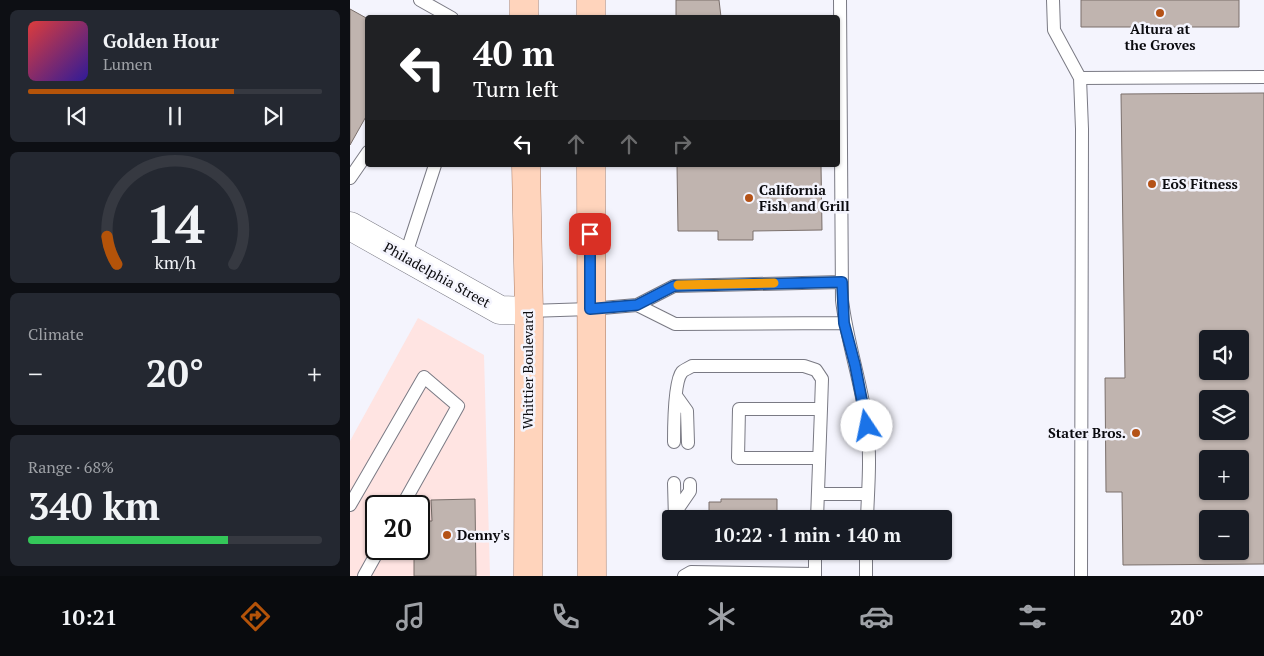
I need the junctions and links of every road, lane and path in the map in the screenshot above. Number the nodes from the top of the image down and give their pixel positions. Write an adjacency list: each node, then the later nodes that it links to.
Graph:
1 (420, 0): 6 (lane)
2 (524, 0): 7 (main road)
3 (591, 0): 8 (main road)
4 (840, 0): 9 (lane)
5 (1053, 0): 11 (lane)
6 (447, 15)
7 (524, 15)
8 (591, 15)
9 (840, 15)
10 (1264, 77): 11 (lane)
11 (1080, 78): 49 (lane)
12 (365, 156): 17 (lane)
13 (840, 163): 20 (lane)
14 (435, 167): 19 (lane)
15 (526, 167): 23 (main road, Whittier Boulevard)
16 (591, 167): 22 (main road)
17 (350, 178)
18 (350, 226): 19 (street, Philadelphia Street)
19 (404, 257): 23 (street, Philadelphia Street)
20 (842, 282): 21 (lane); 24 (lane)
21 (637, 305): 22 (lane); 24 (lane)
22 (590, 309): 23 (lane); 46 (main road)
23 (528, 311): 45 (main road, Whittier Boulevard)
24 (844, 323): 33 (lane)
25 (677, 397): 26 (lane); 27 (lane); 28 (lane)
26 (820, 409): 29 (lane); 29 (lane)
27 (674, 442)
28 (688, 443)
29 (819, 458): 32 (lane)
30 (674, 483): 36 (lane)
31 (690, 484): 37 (lane)
32 (818, 494): 33 (lane); 38 (lane)
33 (868, 494): 39 (lane)
34 (408, 495): 35 (lane)
35 (350, 505)
36 (675, 510)
37 (679, 510)
38 (817, 510)
39 (867, 510)
40 (373, 560): 44 (lane)
41 (815, 560): 43 (lane)
42 (866, 560): 48 (lane)
43 (815, 575): 47 (lane)
44 (364, 576)
45 (528, 576)
46 (592, 576)
47 (684, 576)
48 (866, 576)
49 (1081, 576)

